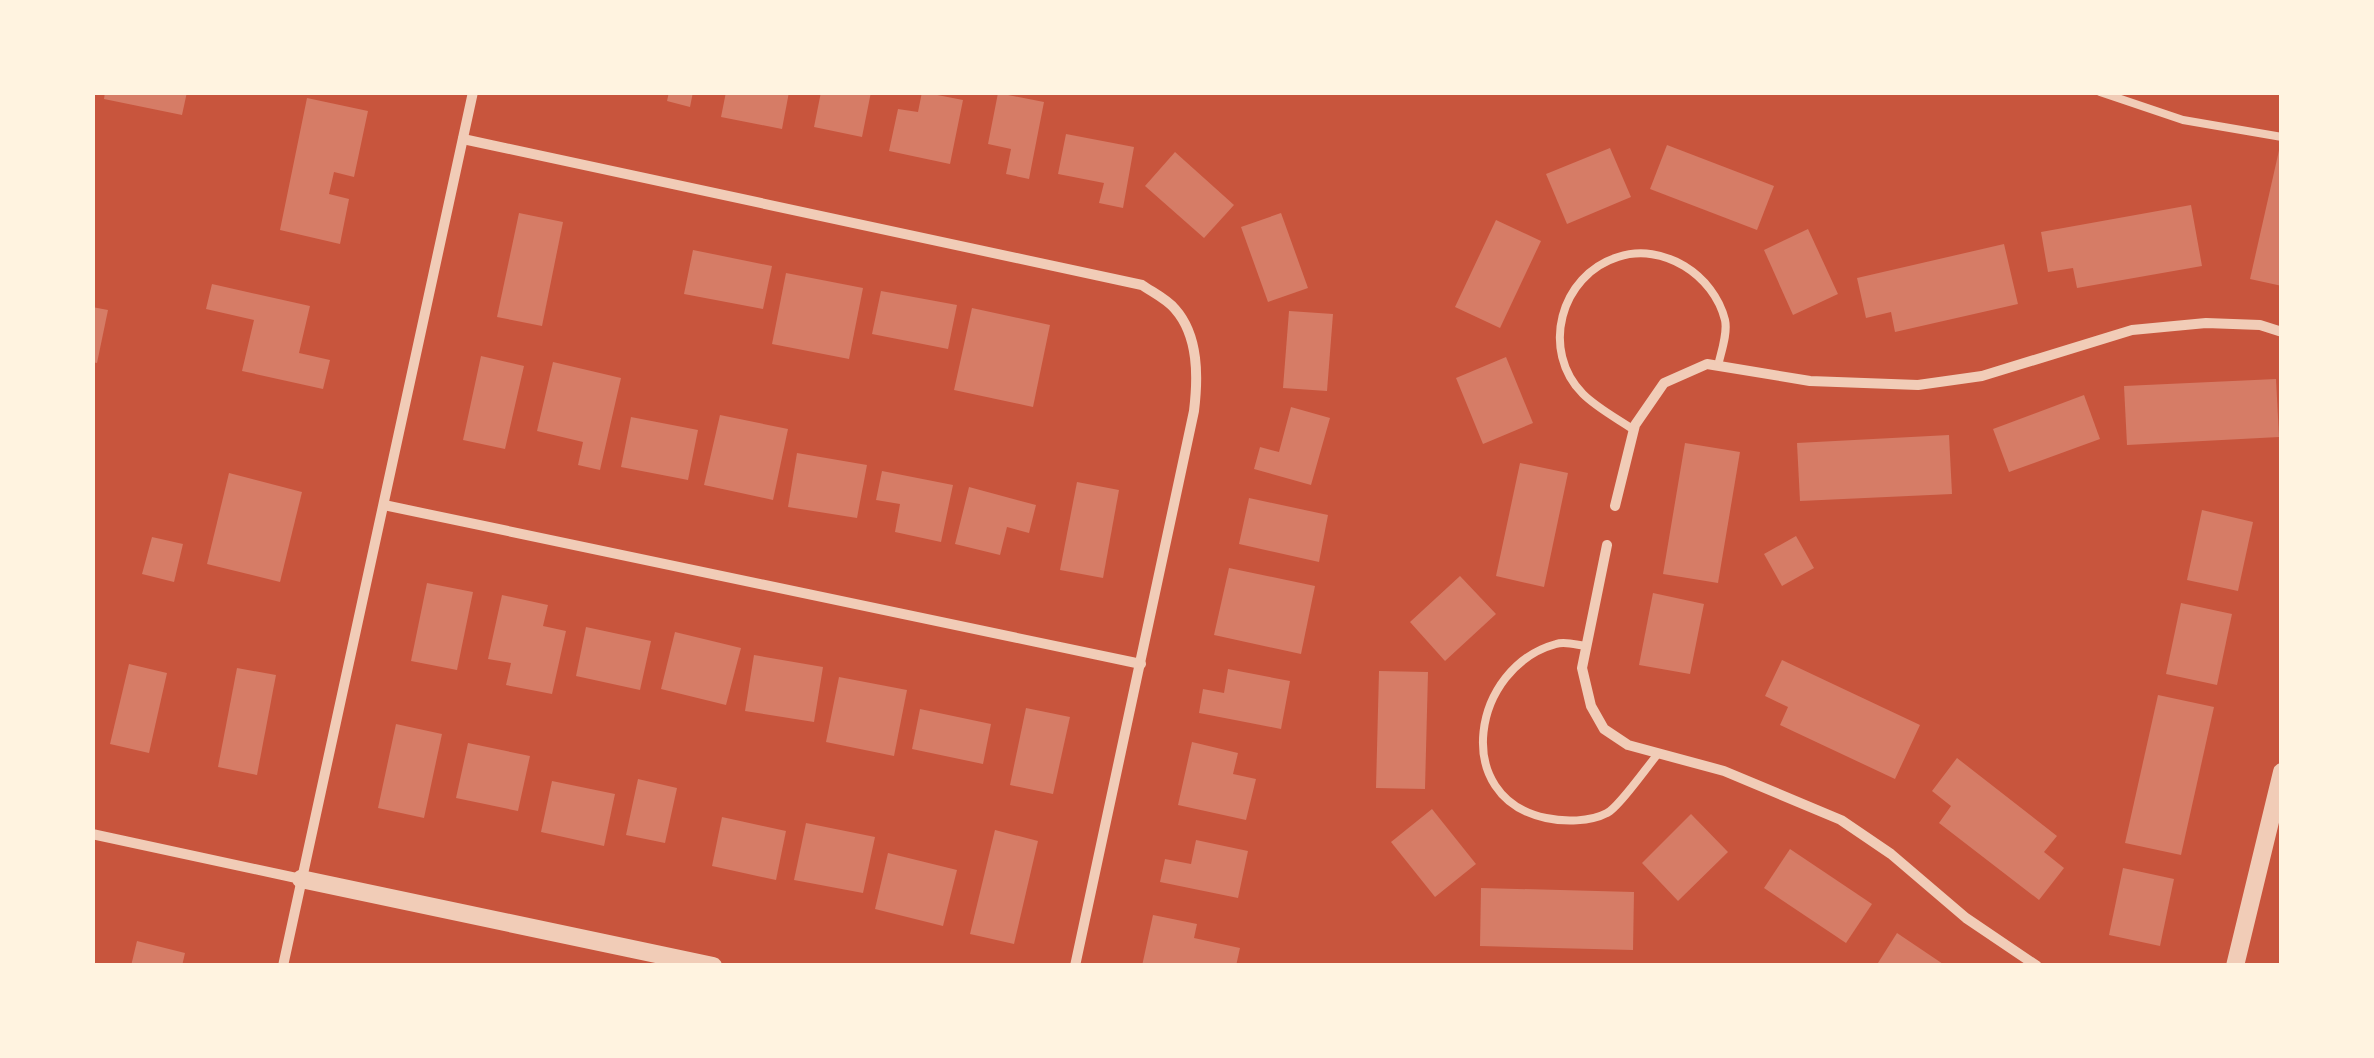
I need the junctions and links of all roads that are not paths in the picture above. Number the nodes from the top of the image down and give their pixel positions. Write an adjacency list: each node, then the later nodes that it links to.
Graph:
1 (473, 92): 4 (street)
2 (2100, 92): 3 (lane)
3 (2282, 137)
4 (463, 139): 8 (street); 12 (street)
5 (2282, 332): 6 (street)
6 (1718, 366): 7 (street); 7 (lane)
7 (1634, 430): 9 (street)
8 (384, 504): 12 (street); 16 (street)
9 (1616, 506)
10 (1607, 544): 11 (street)
11 (1586, 646): 13 (street); 13 (lane)
12 (1141, 664): 19 (street)
13 (1657, 754): 20 (street)
14 (2282, 772): 21 (street)
15 (92, 834): 16 (street)
16 (301, 879): 17 (street); 18 (street)
17 (282, 966)
18 (713, 966)
19 (1074, 966)
20 (2037, 966)
21 (2236, 966)

